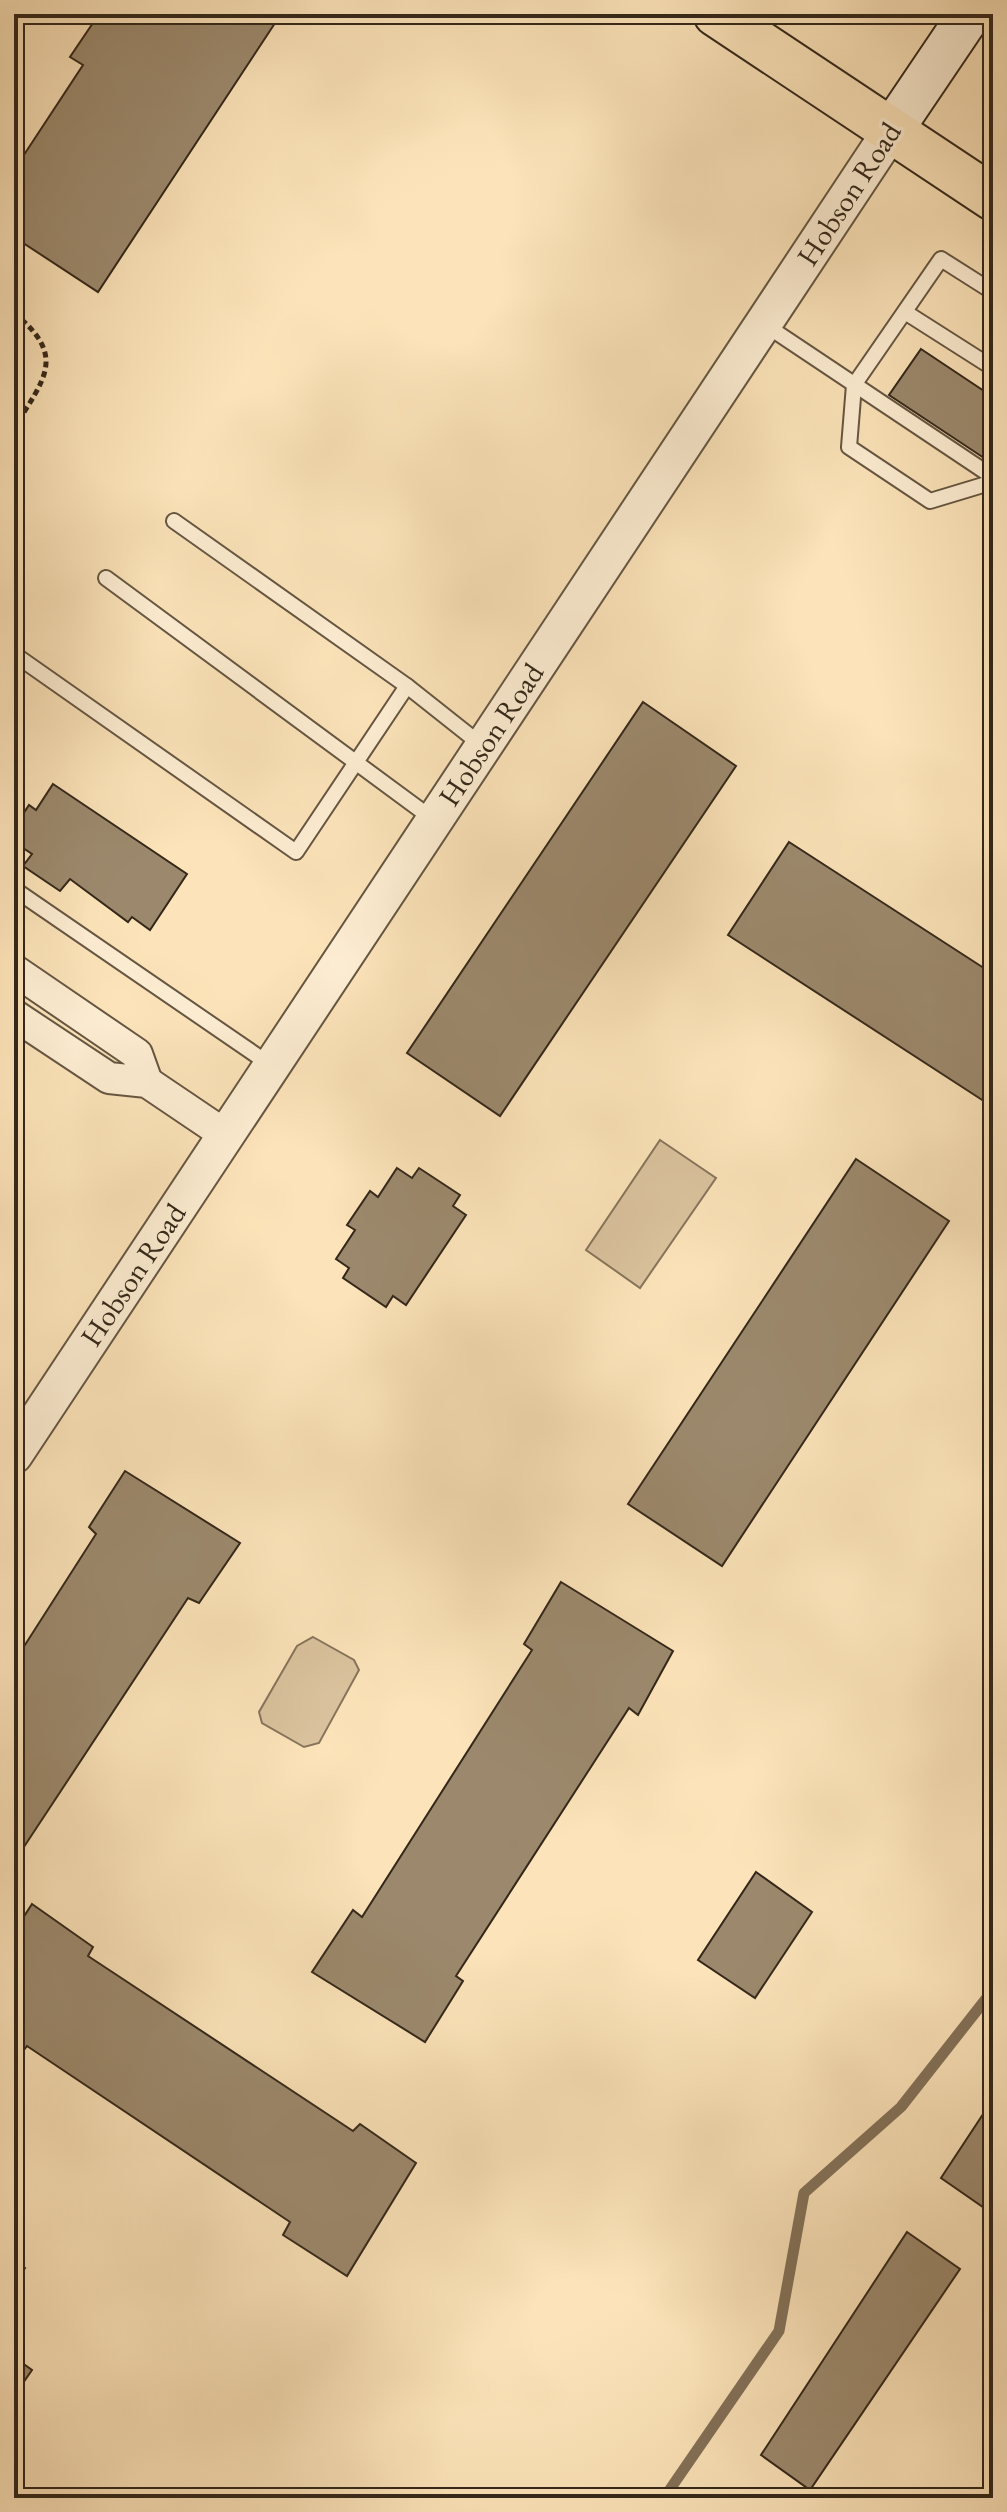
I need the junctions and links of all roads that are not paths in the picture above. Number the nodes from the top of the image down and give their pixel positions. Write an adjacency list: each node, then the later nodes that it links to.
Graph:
1 (716, 14): 3 (main road)
2 (970, 14): 3 (main road, Hobson Road)
3 (891, 131): 4 (main road); 7 (street, Hobson Road)
4 (993, 198)
5 (993, 292): 6 (lane)
6 (905, 312): 8 (lane); 9 (lane)
7 (764, 323): 9 (lane); 15 (street, Hobson Road)
8 (993, 368)
9 (854, 385): 10 (lane); 10 (lane)
10 (993, 479)
11 (174, 521): 14 (lane)
12 (106, 578): 16 (lane)
13 (14, 654): 16 (lane)
14 (407, 686): 15 (lane); 16 (lane)
15 (484, 747): 17 (street, Hobson Road)
16 (355, 763): 17 (lane)
17 (435, 821): 21 (street, Hobson Road)
18 (14, 889): 21 (lane)
19 (14, 970): 22 (street)
20 (14, 1015): 22 (street)
21 (273, 1067): 23 (street, Hobson Road)
22 (147, 1082): 23 (street)
23 (227, 1136): 24 (street, Hobson Road)
24 (14, 1455)

